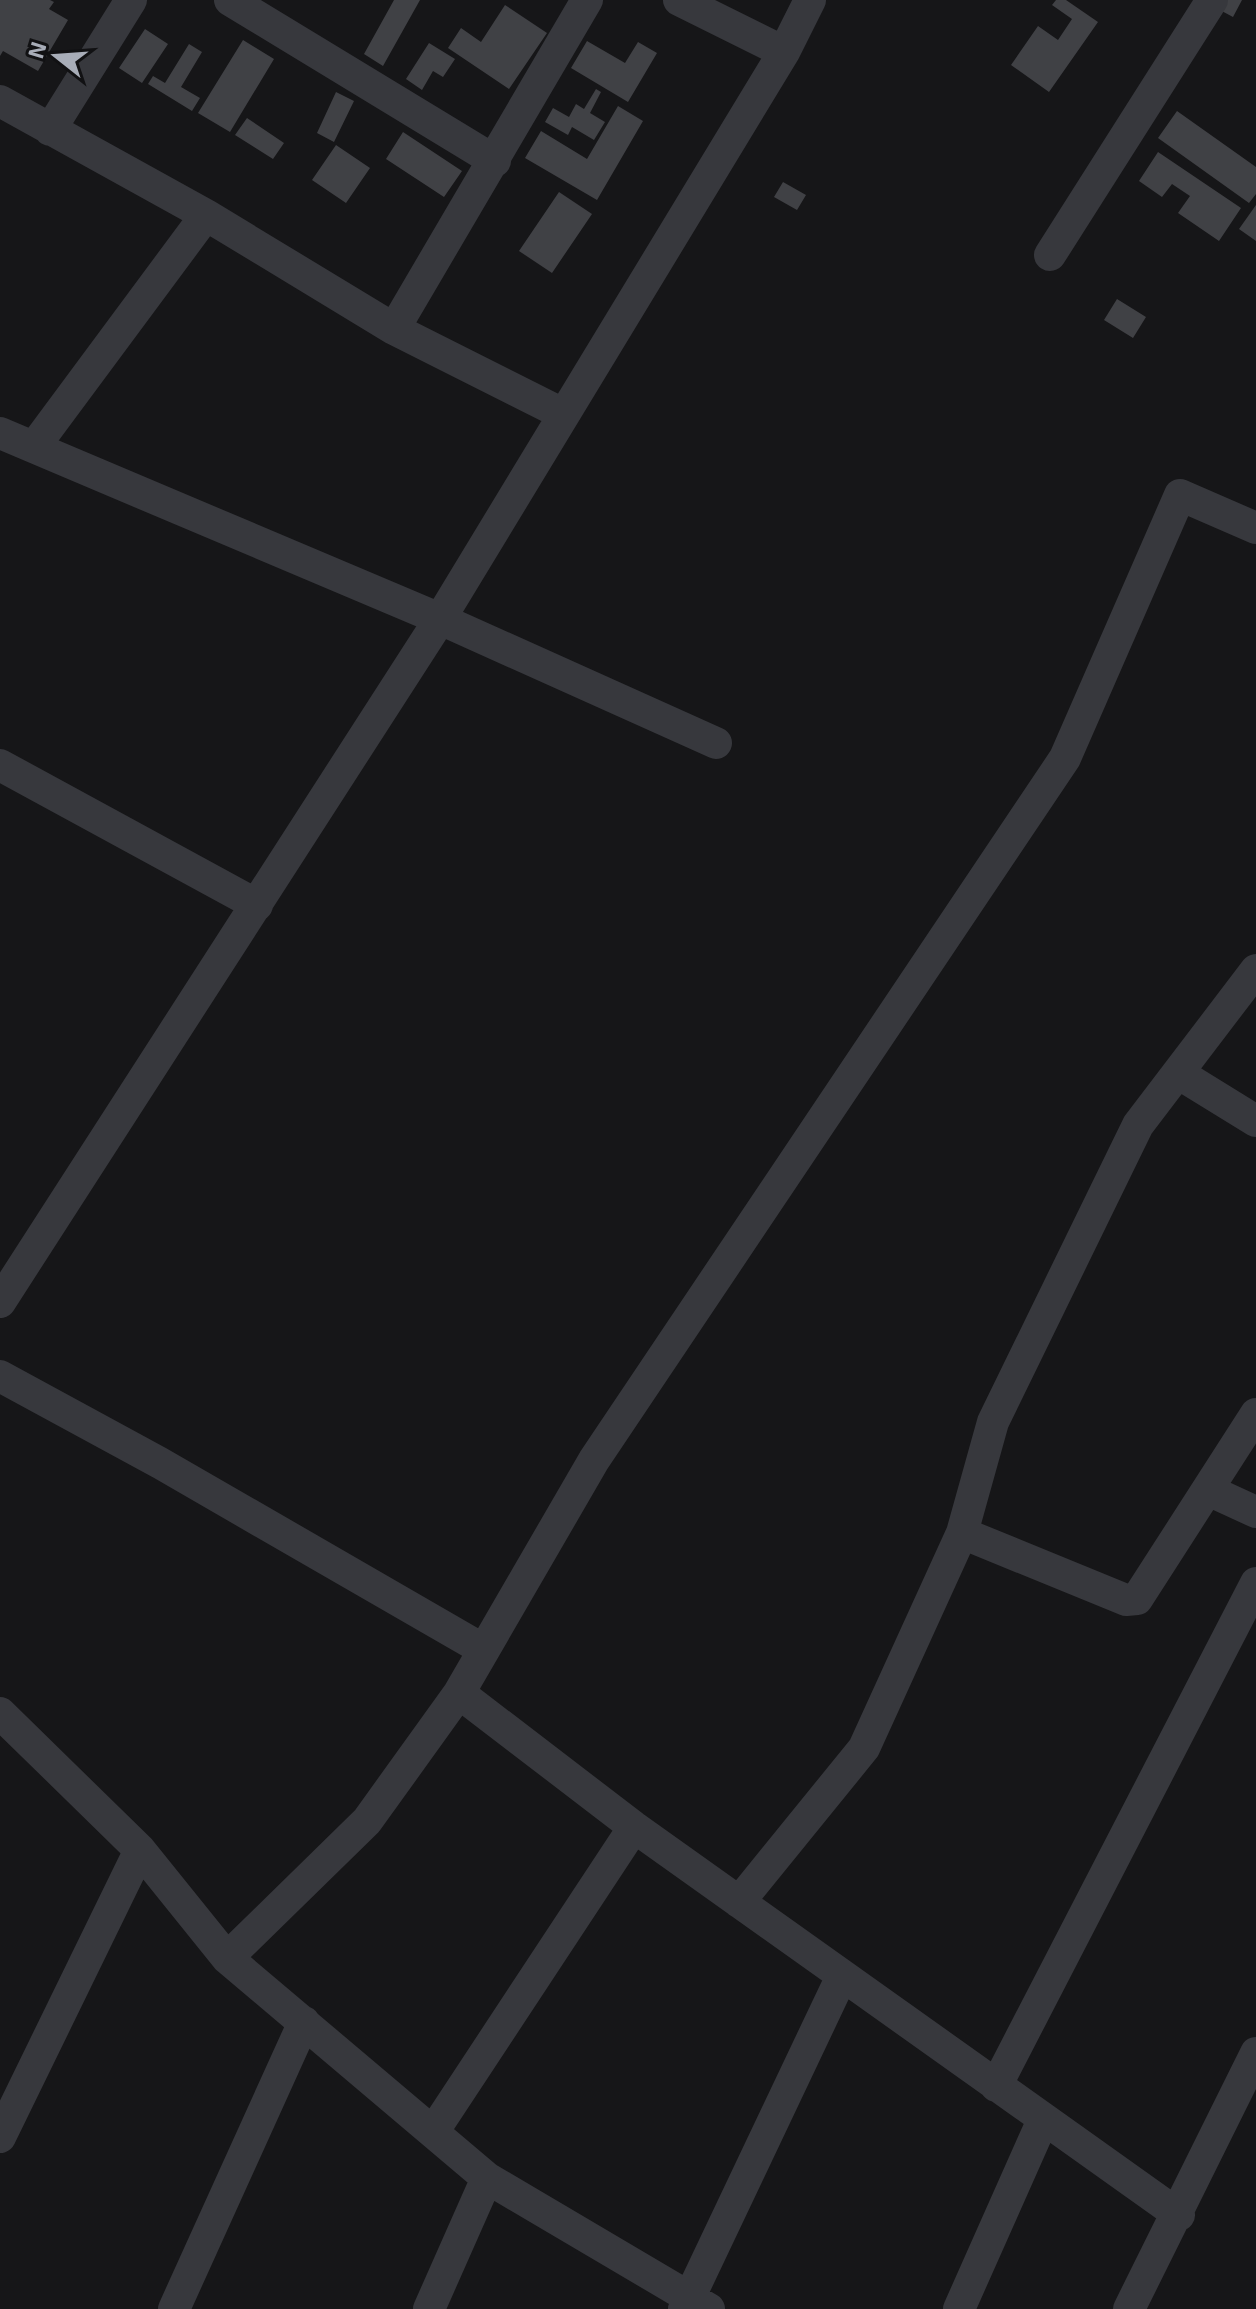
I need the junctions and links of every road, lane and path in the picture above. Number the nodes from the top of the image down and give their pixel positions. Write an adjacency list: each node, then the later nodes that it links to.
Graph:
1 (131, 0): 9 (street)
2 (230, 0): 10 (street)
3 (587, 0): 10 (street)
4 (679, 0): 7 (street)
5 (810, 0): 7 (street)
6 (1212, 0): 12 (street)
7 (784, 52): 14 (street)
8 (0, 101): 9 (street)
9 (50, 130): 11 (street)
10 (495, 161): 13 (street)
11 (206, 215): 13 (street); 16 (street)
12 (1050, 255)
13 (394, 329): 14 (street)
14 (563, 414): 18 (street)
15 (0, 433): 16 (street)
16 (34, 447): 18 (street)
17 (1256, 528): 32 (street)
18 (440, 619): 19 (street); 21 (street)
19 (716, 743)
20 (0, 765): 21 (street)
21 (257, 905): 25 (street)
22 (1256, 970): 23 (street)
23 (1178, 1073): 24 (street); 30 (street)
24 (1256, 1121)
25 (0, 1302)
26 (0, 1376): 32 (street)
27 (1256, 1414): 28 (street)
28 (1208, 1490): 29 (street); 30 (street)
29 (1256, 1512)
30 (962, 1533): 37 (street)
31 (1256, 1583): 42 (street)
32 (484, 1650): 33 (street)
33 (459, 1693): 35 (street); 38 (street)
34 (0, 1713): 36 (street)
35 (634, 1827): 37 (street); 44 (street)
36 (140, 1850): 38 (street); 45 (street)
37 (739, 1902): 39 (street)
38 (227, 1958): 40 (street)
39 (842, 1976): 42 (street); 48 (street)
40 (304, 2022): 44 (street); 49 (street)
41 (1256, 2053): 47 (street)
42 (996, 2086): 43 (street)
43 (1043, 2120): 47 (street); 51 (street)
44 (433, 2132): 46 (street)
45 (0, 2137)
46 (487, 2178): 48 (street); 50 (street)
47 (1179, 2215): 52 (street)
48 (694, 2305)
49 (174, 2309)
50 (429, 2309)
51 (959, 2309)
52 (1129, 2309)

